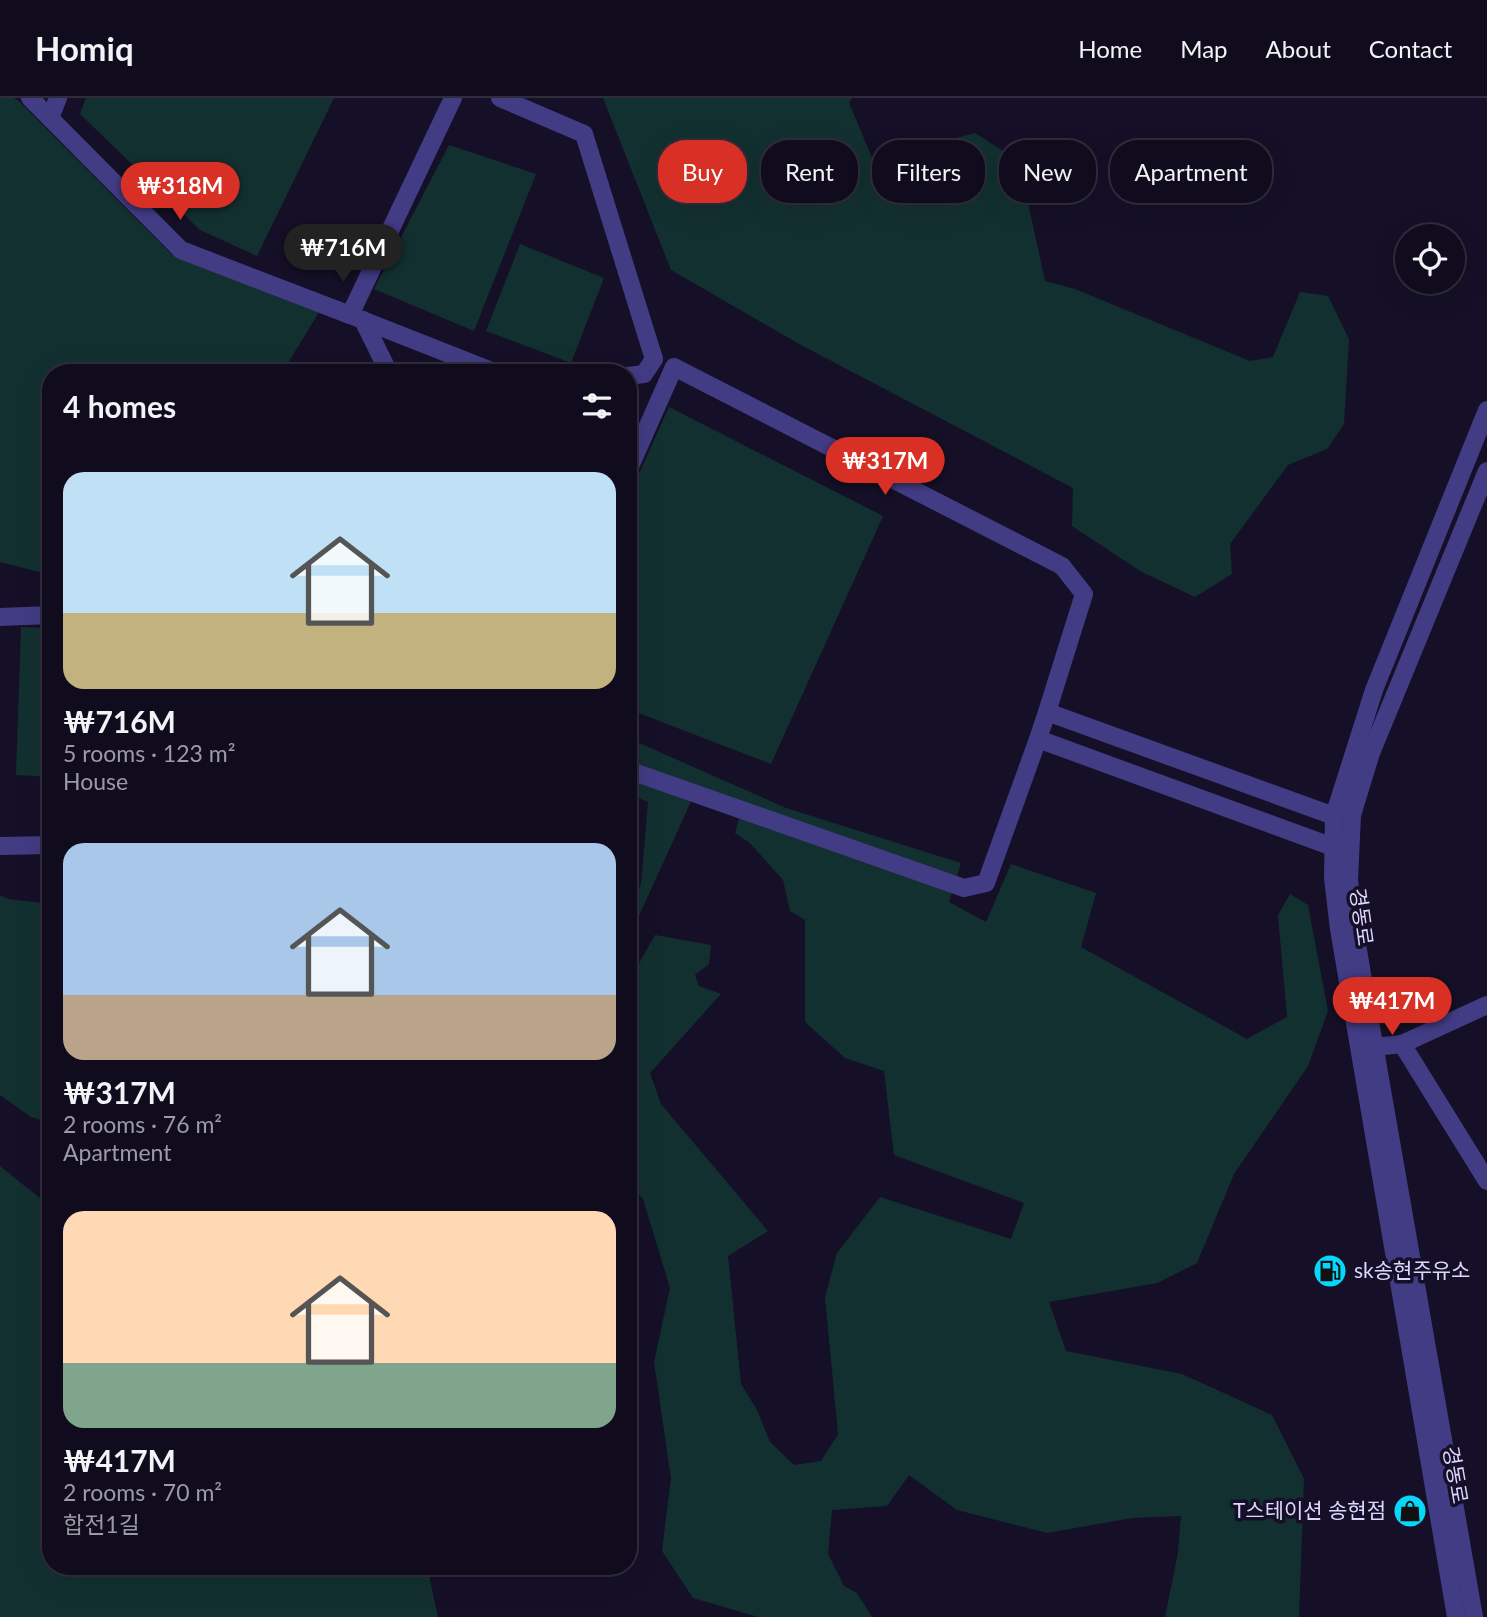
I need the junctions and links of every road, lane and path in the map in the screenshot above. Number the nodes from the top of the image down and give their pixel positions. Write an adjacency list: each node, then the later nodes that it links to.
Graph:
1 (30, 98): 5 (street)
2 (58, 98): 5 (street)
3 (453, 98): 6 (street)
4 (500, 98): 7 (street)
5 (50, 118): 6 (street)
6 (356, 318): 8 (street); 9 (street)
7 (654, 359): 10 (street); 11 (street)
8 (384, 364)
9 (474, 364)
10 (674, 367): 13 (street); 17 (street)
11 (637, 374)
12 (1487, 410): 20 (street, 경동로)
13 (637, 451)
14 (1487, 471): 26 (street, 경동로)
15 (42, 615): 16 (street)
16 (0, 617)
17 (1047, 712): 18 (street); 20 (street)
18 (1038, 739): 19 (street); 23 (street)
19 (637, 773)
20 (1334, 817): 23 (street, 경동로)
21 (42, 845): 22 (street)
22 (0, 846)
23 (1333, 847): 28 (street, 경동로)
24 (1487, 1005): 25 (street)
25 (1402, 1044): 26 (street); 27 (street)
26 (1374, 1047): 29 (street, 경동로)
27 (1487, 1181)
28 (1456, 1617)
29 (1474, 1617)

